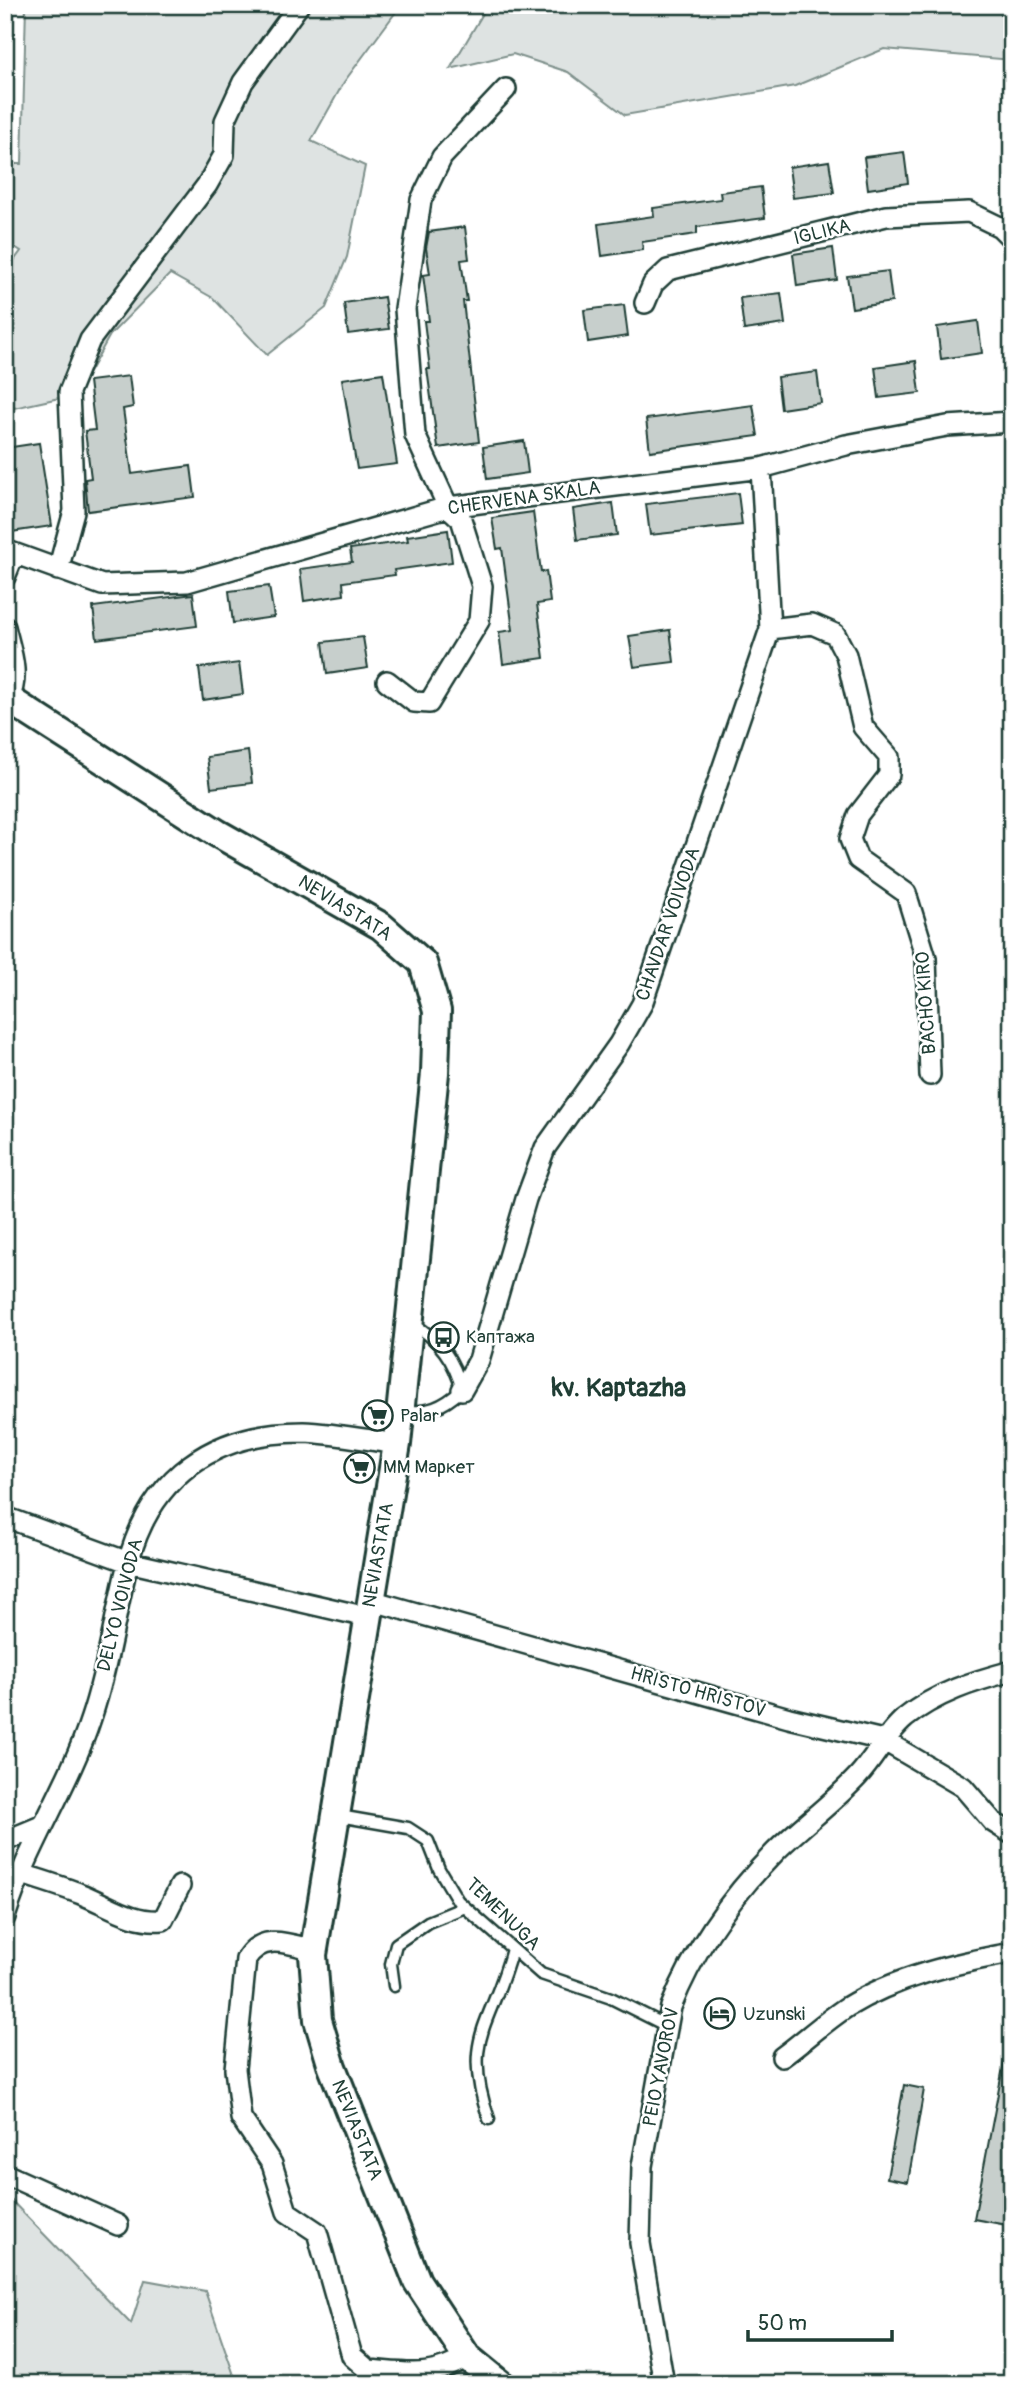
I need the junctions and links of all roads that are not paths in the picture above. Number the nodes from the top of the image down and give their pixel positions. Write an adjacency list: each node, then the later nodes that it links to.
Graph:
1 (299, 5): 9 (street)
2 (506, 89): 7 (street)
3 (1012, 239): 4 (street, IGLIKA)
4 (645, 303)
5 (1012, 422): 6 (street, CHERVENA SKALA)
6 (761, 468): 7 (street, CHERVENA SKALA); 12 (street, CHAVDAR VOIVODA)
7 (448, 506): 9 (street, CHERVENA SKALA); 13 (street)
8 (10, 552): 9 (street, CHERVENA SKALA); 10 (street)
9 (58, 570)
10 (5, 577)
11 (5, 627): 14 (street)
12 (770, 629): 15 (street, BACHO KIRO); 17 (street, CHAVDAR VOIVODA)
13 (387, 681)
14 (7, 698): 16 (street, NEVIASTATA)
15 (930, 1075)
16 (410, 1322): 17 (lane); 18 (street, NEVIASTATA)
17 (462, 1390): 18 (lane)
18 (401, 1410): 19 (street, NEVIASTATA)
19 (397, 1444): 21 (street, DELYO VOIVODA); 22 (street, NEVIASTATA)
20 (5, 1517): 21 (street, HRISTO HRISTOV)
21 (128, 1562): 22 (street, HRISTO HRISTOV); 26 (street, DELYO VOIVODA)
22 (369, 1608): 24 (street, HRISTO HRISTOV); 25 (street, NEVIASTATA)
23 (1012, 1671): 24 (street)
24 (883, 1740): 27 (street, HRISTO HRISTOV); 37 (street, PEIO YAVOROV)
25 (335, 1815): 31 (lane, TEMENUGA); 34 (street, NEVIASTATA)
26 (41, 1826): 28 (street); 29 (street, DELYO VOIVODA)
27 (1012, 1834)
28 (5, 1840)
29 (19, 1873): 30 (street); 32 (street, DELYO VOIVODA)
30 (180, 1886)
31 (465, 1907): 33 (lane, TEMENUGA); 36 (lane)
32 (5, 1917)
33 (512, 1949): 37 (lane, TEMENUGA); 39 (lane)
34 (314, 1950): 42 (street, NEVIASTATA); 42 (street)
35 (1012, 1953): 38 (street)
36 (394, 1986)
37 (667, 2026): 44 (street, PEIO YAVOROV)
38 (782, 2057)
39 (489, 2119)
40 (5, 2174): 41 (street)
41 (118, 2225)
42 (467, 2357): 43 (street, NEVIASTATA)
43 (500, 2384)
44 (664, 2384)

